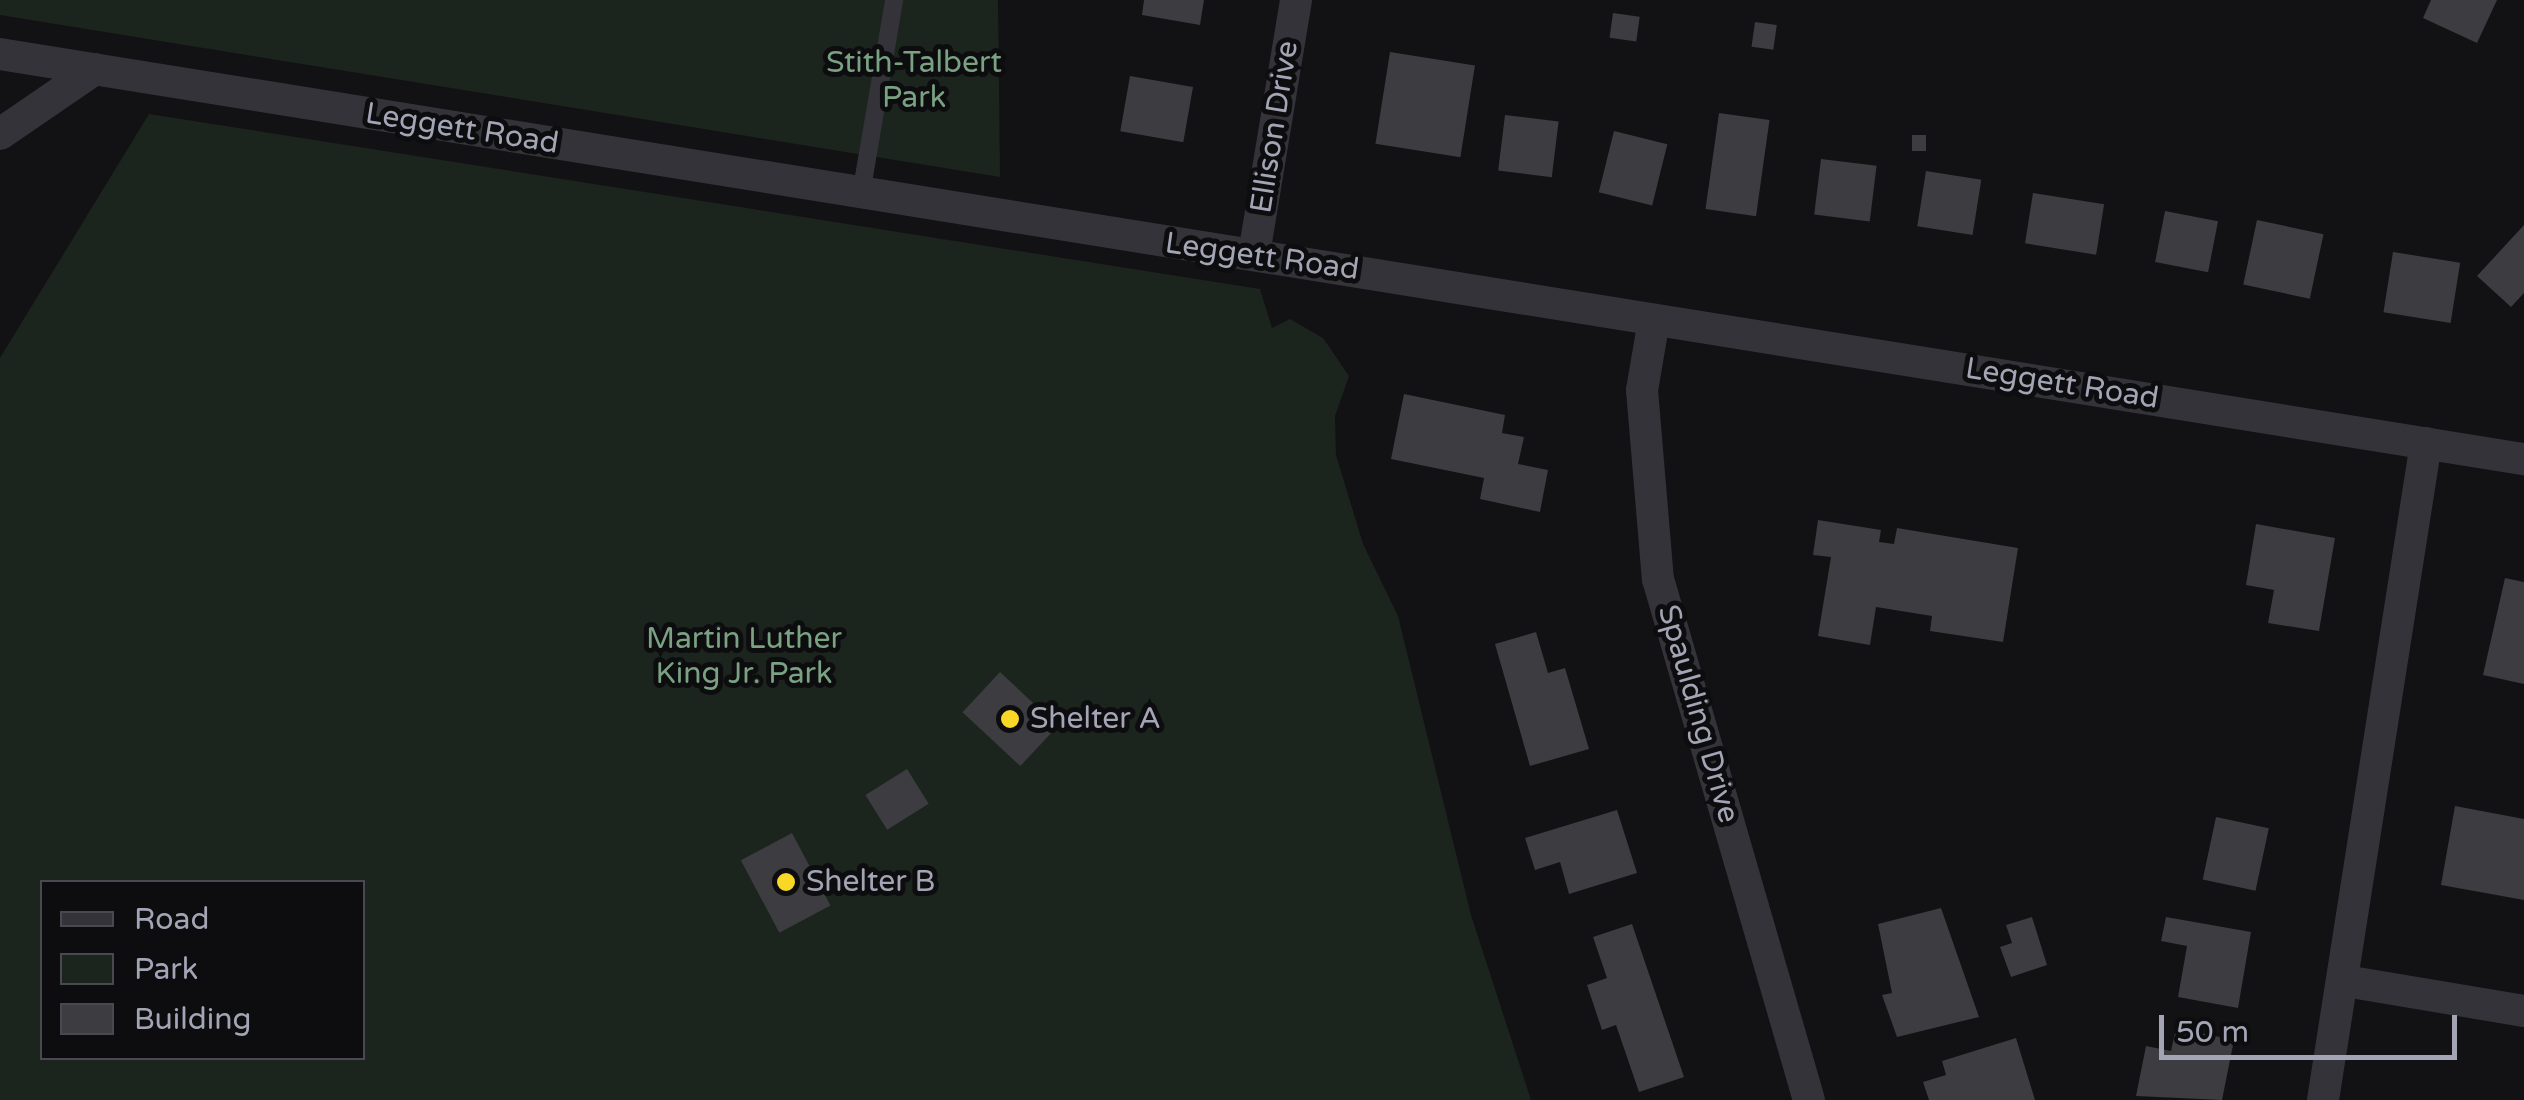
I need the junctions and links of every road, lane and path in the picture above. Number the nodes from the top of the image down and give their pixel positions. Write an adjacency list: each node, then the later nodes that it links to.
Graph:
1 (894, 0): 6 (lane)
2 (1296, 0): 7 (street, Ellison Drive)
3 (0, 54): 4 (street, Leggett Road)
4 (95, 69): 5 (street); 6 (street, Leggett Road)
5 (0, 134)
6 (861, 194): 7 (street, Leggett Road)
7 (1254, 254): 8 (street, Leggett Road)
8 (1654, 320): 9 (street, Leggett Road); 13 (street, Spaulding Drive)
9 (2426, 443): 10 (street, Leggett Road); 11 (street)
10 (2524, 458)
11 (2345, 982): 12 (street); 14 (street)
12 (2524, 1011)
13 (1809, 1100)
14 (2322, 1100)

